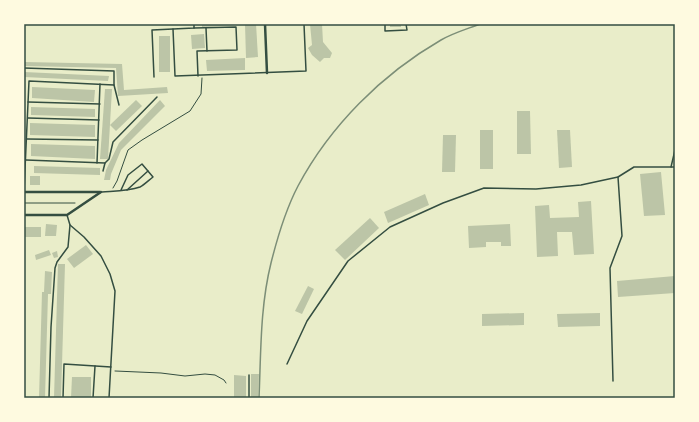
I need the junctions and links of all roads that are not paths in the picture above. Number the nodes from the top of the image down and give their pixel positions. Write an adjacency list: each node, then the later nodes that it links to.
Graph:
1 (194, 24): 6 (lane)
2 (265, 24): 11 (street)
3 (304, 24): 11 (lane)
4 (385, 24): 5 (lane)
5 (406, 24)
6 (194, 28): 7 (lane); 8 (lane)
7 (206, 28): 9 (lane); 9 (lane)
8 (173, 29): 12 (lane); 13 (lane)
9 (207, 51): 12 (lane)
10 (24, 68): 15 (lane)
11 (267, 73): 12 (lane)
12 (198, 76)
13 (154, 77)
14 (100, 84): 15 (lane); 17 (lane); 18 (lane)
15 (114, 85): 19 (lane)
16 (157, 97): 27 (lane)
17 (28, 102): 18 (lane); 20 (lane)
18 (100, 104): 21 (lane)
19 (118, 105)
20 (28, 118): 21 (lane); 22 (lane)
21 (99, 120): 23 (lane)
22 (26, 139): 23 (lane); 25 (lane)
23 (98, 140): 26 (lane)
24 (675, 150): 28 (lane)
25 (26, 160): 26 (lane); 35 (lane)
26 (97, 162): 27 (lane)
27 (106, 163): 31 (lane)
28 (671, 167): 29 (lane); 32 (lane)
29 (675, 167)
30 (148, 171): 33 (lane); 34 (lane); 34 (lane)
31 (103, 172)
32 (618, 177): 40 (lane); 44 (lane)
33 (121, 190): 34 (lane); 36 (lane)
34 (126, 190)
35 (24, 192): 36 (street)
36 (101, 192): 38 (street)
37 (24, 215): 38 (street)
38 (67, 215): 39 (lane)
39 (70, 225): 42 (lane); 45 (lane)
40 (287, 364)
41 (95, 366): 42 (lane); 46 (lane); 47 (lane)
42 (111, 367): 48 (lane)
43 (249, 375): 49 (lane)
44 (613, 381)
45 (49, 398)
46 (63, 398)
47 (93, 398)
48 (109, 398)
49 (249, 398)

